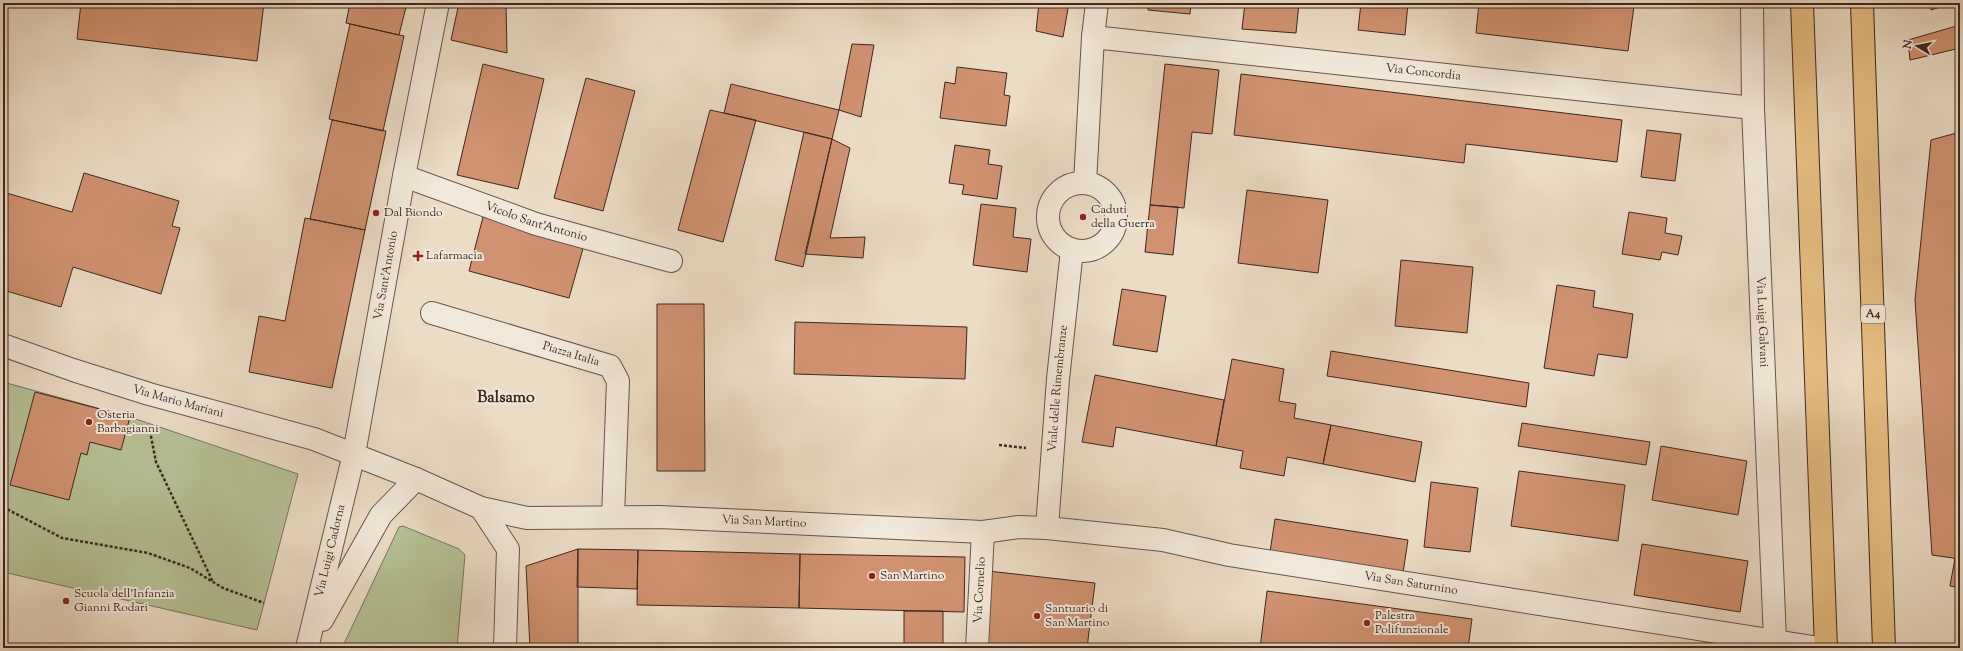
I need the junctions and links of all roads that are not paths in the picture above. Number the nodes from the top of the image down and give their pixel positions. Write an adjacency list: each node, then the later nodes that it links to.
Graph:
1 (438, 3): 8 (street, Via Sant'Antonio)
2 (1097, 3): 6 (street)
3 (1752, 3): 7 (street, Via Luigi Galvani)
4 (1802, 3): 28 (highway)
5 (1862, 3): 29 (highway, A4)
6 (1093, 37): 7 (street, Via Concordia); 9 (street)
7 (1753, 108): 22 (street, Via Luigi Galvani)
8 (404, 176): 11 (street, Vicolo Sant'Antonio); 14 (street, Via Sant'Antonio)
9 (1085, 183): 10 (street); 10 (street)
10 (1072, 250): 19 (street, Viale delle Rimembranze)
11 (671, 261)
12 (432, 313): 17 (street, Piazza Italia)
13 (3, 345): 14 (street, Via Mario Mariani)
14 (354, 454): 15 (street); 24 (street, Via Luigi Cadorna)
15 (416, 479): 16 (street); 24 (street)
16 (481, 508): 18 (street, Via San Martino); 21 (street)
17 (613, 517): 18 (street, Via San Martino); 20 (street, Via San Martino)
18 (526, 518): 21 (street)
19 (1047, 528): 20 (street, Via San Martino); 23 (street, Via San Saturnino)
20 (983, 532): 26 (street, Via Cornelio)
21 (508, 549): 25 (street)
22 (1775, 640): 23 (street, Via San Saturnino); 27 (street, Via San Saturnino)
23 (1726, 641)
24 (309, 643)
25 (505, 648)
26 (976, 648)
27 (1819, 648)
28 (1826, 648)
29 (1884, 648)

